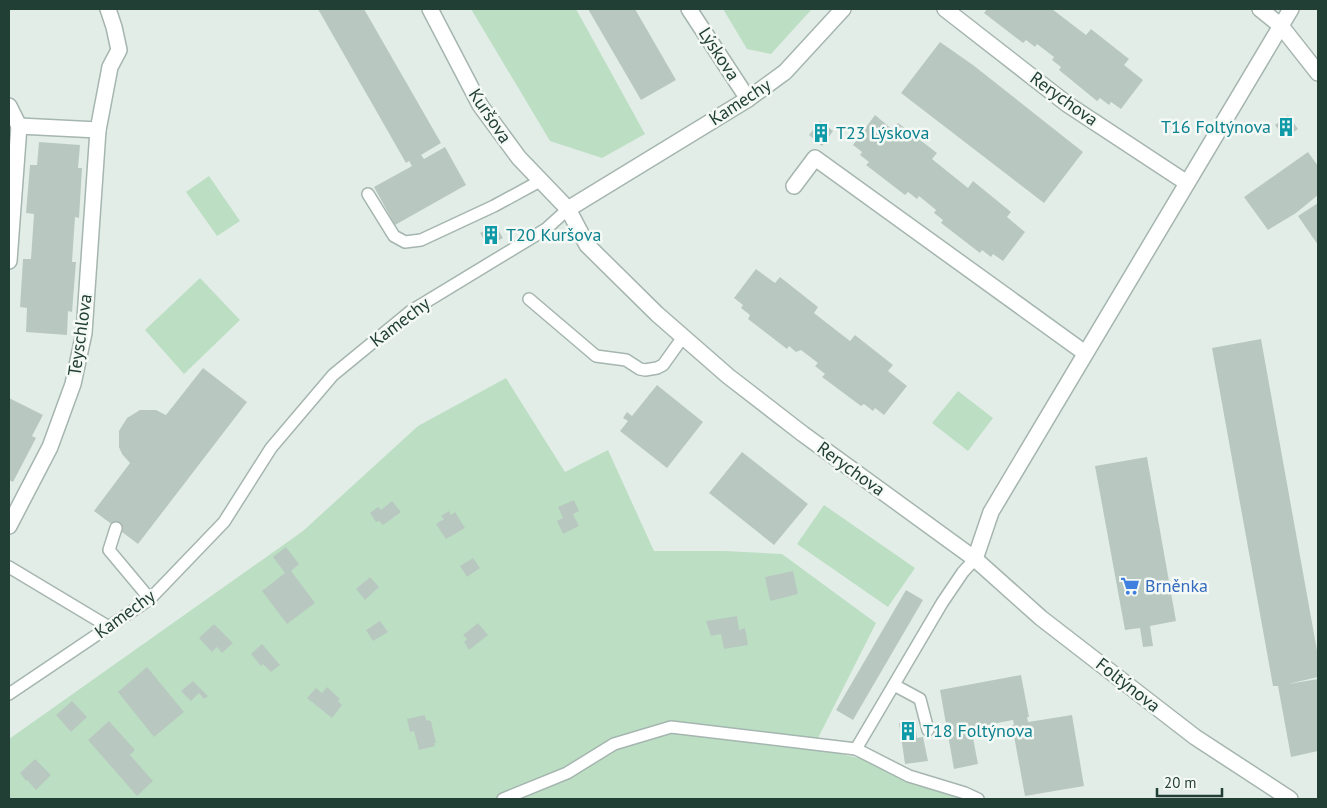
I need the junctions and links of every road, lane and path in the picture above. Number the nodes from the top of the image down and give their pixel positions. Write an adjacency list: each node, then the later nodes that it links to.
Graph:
1 (108, 9): 13 (street, Teyschlova)
2 (430, 9): 14 (street, Kuršova)
3 (689, 9): 10 (street, Lýskova)
4 (843, 9): 10 (street, Kamechy)
5 (945, 9): 15 (street, Rerychova)
6 (1260, 9): 8 (street)
7 (1290, 9): 8 (street)
8 (1281, 26): 9 (street); 15 (street)
9 (1318, 73)
10 (748, 99): 18 (street, Kamechy)
11 (9, 106): 12 (street)
12 (19, 126): 13 (street); 19 (street)
13 (98, 130): 23 (street, Teyschlova)
14 (540, 181): 17 (lane); 18 (street, Kuršova)
15 (1187, 182): 22 (street)
16 (794, 186): 22 (street)
17 (368, 194)
18 (568, 209): 21 (street, Rerychova); 27 (lane, Kamechy)
19 (9, 261)
20 (529, 300): 21 (lane)
21 (683, 337): 25 (street, Rerychova)
22 (1085, 353): 25 (street)
23 (9, 526)
24 (116, 528): 27 (lane)
25 (974, 559): 29 (lane); 35 (street, Foltýnova)
26 (9, 567): 28 (lane)
27 (150, 599): 28 (lane, Kamechy)
28 (108, 626): 30 (lane, Kamechy)
29 (894, 685): 31 (lane); 32 (lane)
30 (9, 694)
31 (928, 730)
32 (856, 749): 33 (lane); 34 (lane)
33 (503, 799)
34 (978, 799)
35 (1290, 799)

